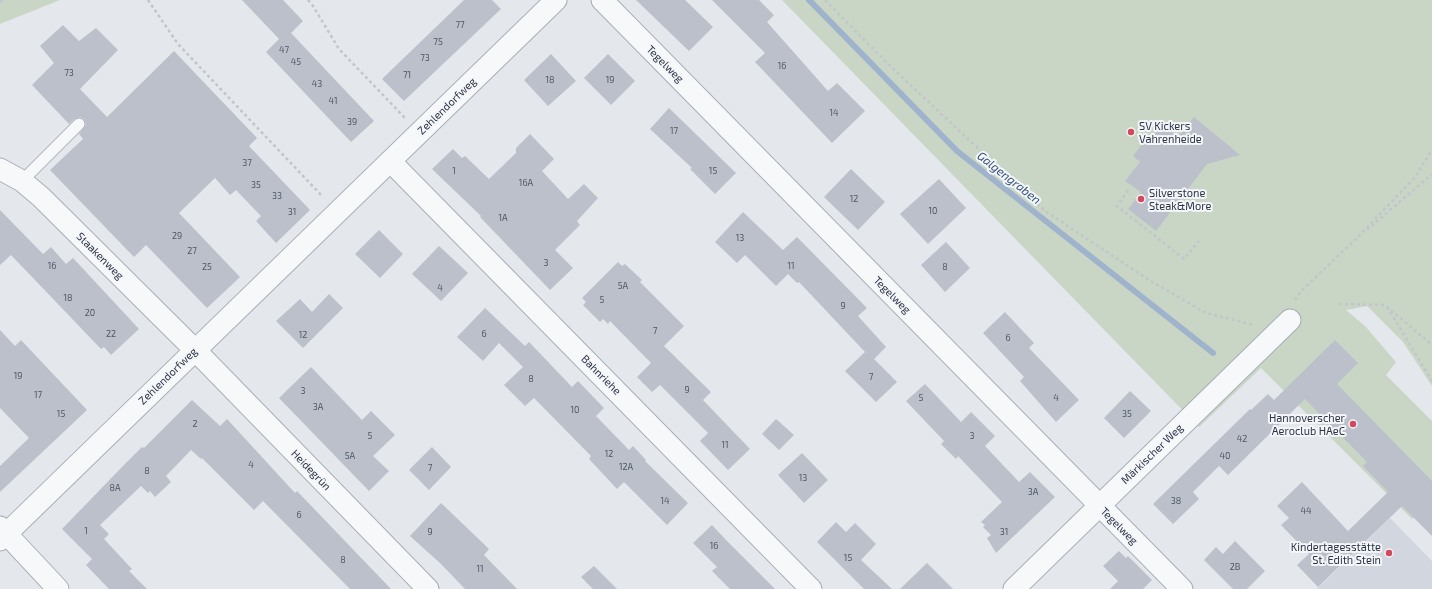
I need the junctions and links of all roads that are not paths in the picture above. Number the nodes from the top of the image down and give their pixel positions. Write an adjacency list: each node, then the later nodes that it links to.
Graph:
1 (556, 0): 4 (street, Zehlendorfweg)
2 (602, 0): 9 (street, Tegelweg)
3 (79, 124): 6 (lane)
4 (390, 161): 8 (street, Zehlendorfweg); 13 (street, Bahnriehe)
5 (0, 169): 6 (street, Staakenweg)
6 (22, 181): 8 (street, Staakenweg)
7 (1290, 320): 9 (street, Märkischer Weg)
8 (195, 350): 10 (street, Zehlendorfweg); 12 (street, Heidegrün)
9 (1099, 506): 14 (street, Märkischer Weg); 15 (street, Tegelweg)
10 (2, 534): 11 (street)
11 (58, 589)
12 (428, 589)
13 (811, 589)
14 (1014, 589)
15 (1182, 589)

